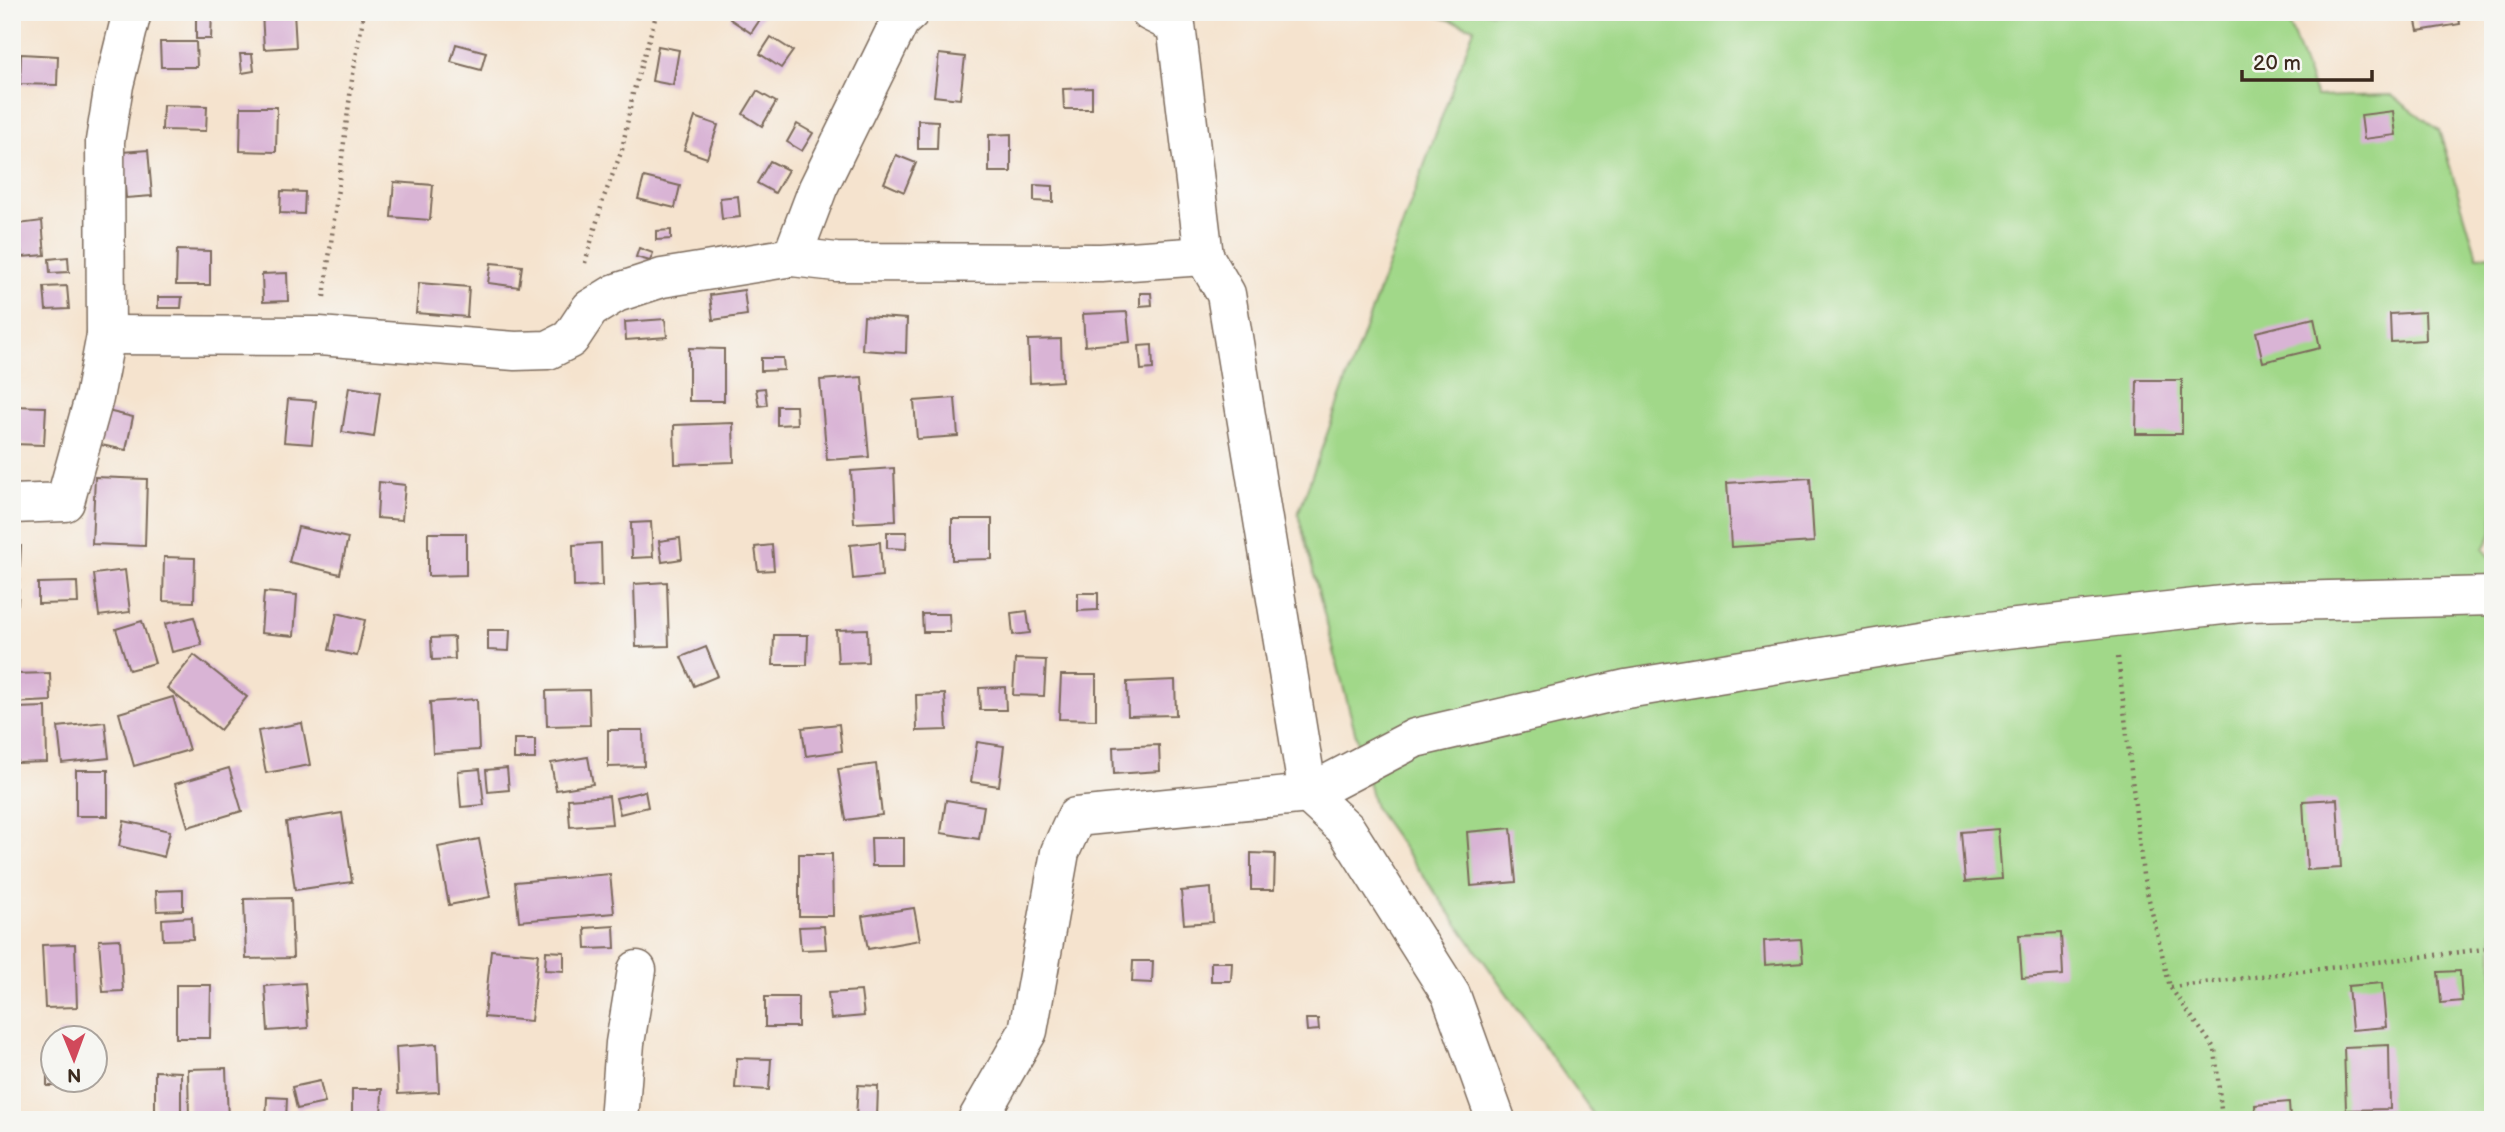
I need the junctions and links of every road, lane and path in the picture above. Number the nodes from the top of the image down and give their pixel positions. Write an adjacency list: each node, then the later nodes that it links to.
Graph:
1 (132, 12): 9 (street)
2 (364, 12): 10 (path)
3 (657, 12): 8 (path)
4 (910, 12): 7 (street)
5 (1150, 12): 6 (street)
6 (1204, 256): 7 (street); 14 (street)
7 (792, 257): 8 (street)
8 (590, 309): 10 (street)
9 (106, 335): 10 (street); 11 (street)
10 (319, 336)
11 (12, 504)
12 (2493, 596): 13 (street)
13 (2114, 617): 14 (street); 17 (path)
14 (1308, 794): 19 (street); 20 (street)
15 (2493, 948): 17 (path)
16 (638, 970): 18 (street)
17 (2170, 987): 21 (path)
18 (619, 1120)
19 (977, 1120)
20 (1496, 1120)
21 (2222, 1120)

